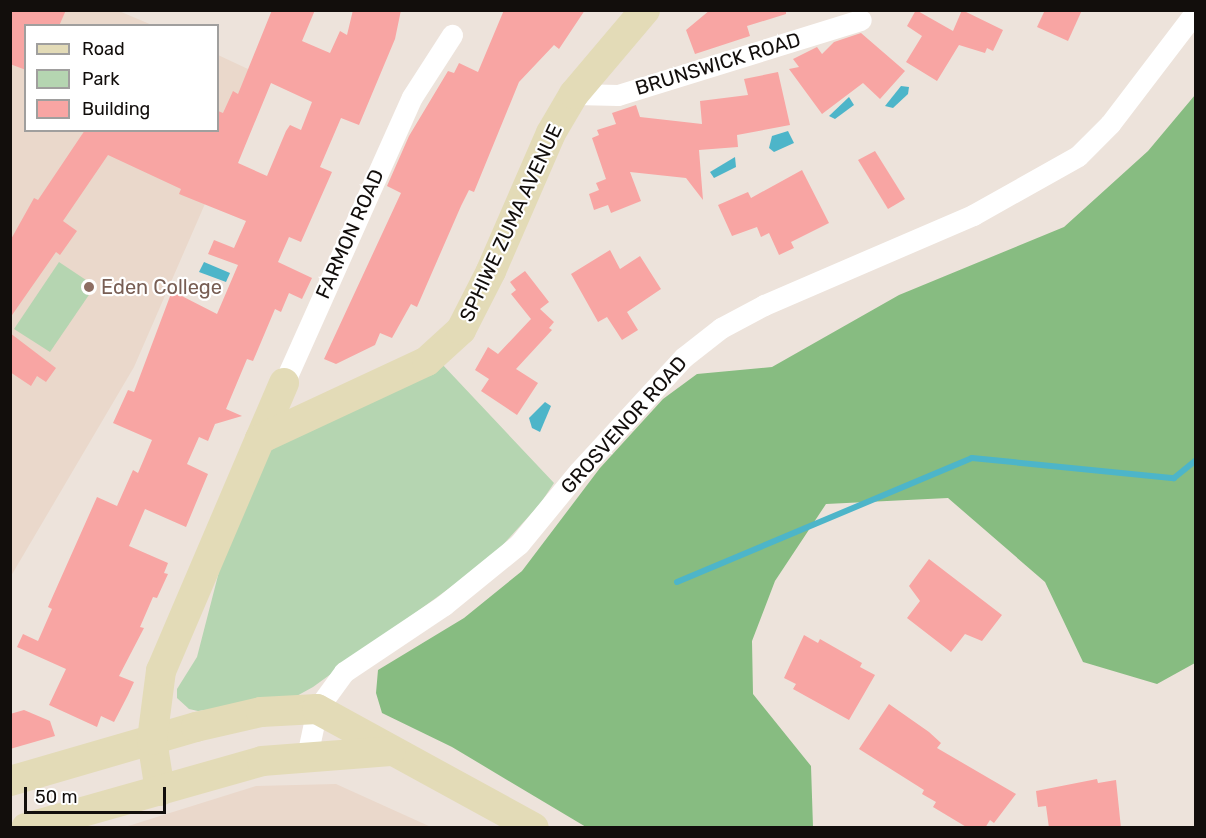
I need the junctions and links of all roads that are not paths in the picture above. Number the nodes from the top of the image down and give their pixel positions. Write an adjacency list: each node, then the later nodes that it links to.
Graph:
1 (645, 10): 5 (street, SPHIWE ZUMA AVENUE)
2 (1196, 11): 9 (street, GROSVENOR ROAD)
3 (861, 20): 5 (street, BRUNSWICK ROAD)
4 (452, 35): 6 (street, FARMON ROAD)
5 (574, 94): 7 (street, SPHIWE ZUMA AVENUE)
6 (284, 383): 7 (street); 8 (street, FARMON ROAD)
7 (315, 410): 8 (street, SPHIWE ZUMA AVENUE)
8 (260, 439): 10 (street)
9 (316, 709): 10 (street); 11 (street); 12 (street, GROSVENOR ROAD)
10 (152, 740): 13 (street); 14 (street)
11 (392, 751): 12 (street); 16 (street)
12 (307, 756): 14 (street)
13 (10, 781)
14 (160, 791): 15 (street)
15 (26, 828)
16 (534, 828)

